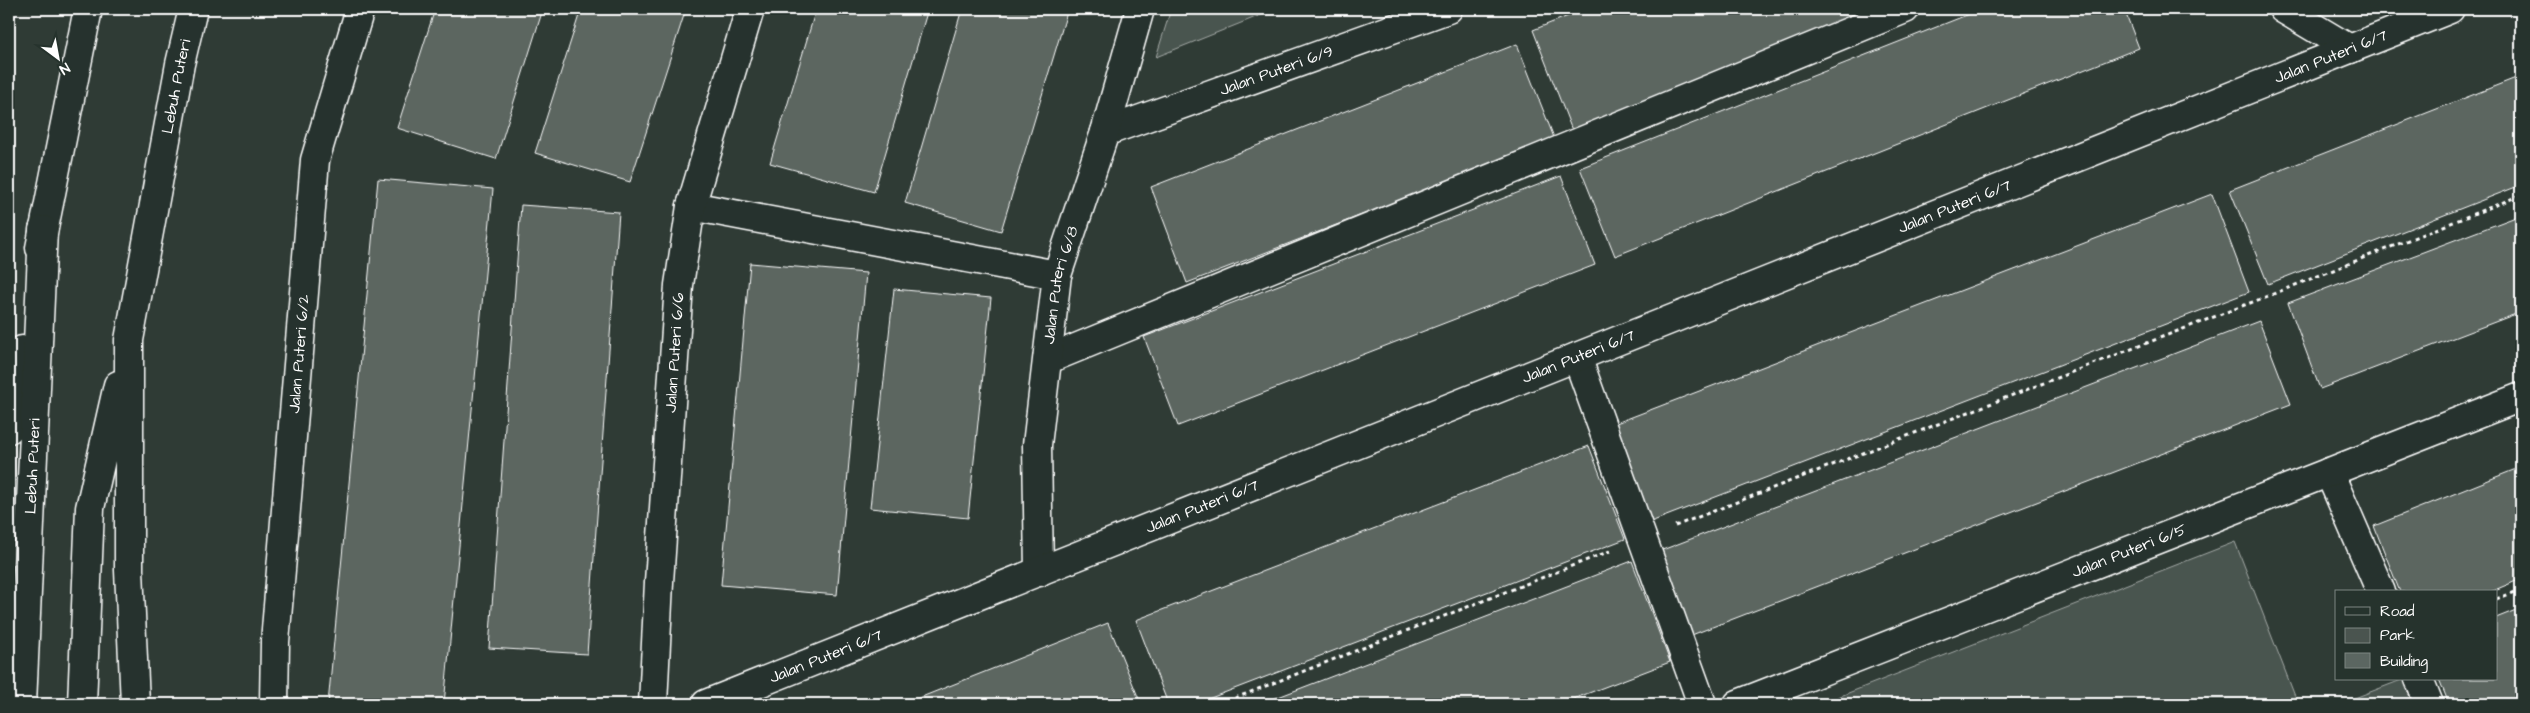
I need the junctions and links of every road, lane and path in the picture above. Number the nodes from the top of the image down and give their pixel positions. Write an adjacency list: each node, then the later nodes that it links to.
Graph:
1 (88, 9): 14 (street, Lebuh Puteri)
2 (193, 9): 16 (street, Lebuh Puteri)
3 (360, 9): 31 (street, Jalan Puteri 6/2)
4 (750, 9): 13 (street, Jalan Puteri 6/6)
5 (1140, 9): 11 (street, Jalan Puteri 6/8)
6 (1448, 9): 11 (street, Jalan Puteri 6/9)
7 (1905, 9): 18 (street)
8 (2283, 9): 10 (street)
9 (2450, 9): 10 (street, Jalan Puteri 6/7)
10 (2350, 49): 17 (street, Jalan Puteri 6/7)
11 (1105, 132): 15 (street, Jalan Puteri 6/8)
12 (2521, 194): 22 (path)
13 (691, 206): 15 (street); 32 (street, Jalan Puteri 6/6)
14 (43, 230): 20 (street, Lebuh Puteri); 28 (street, Lebuh Puteri)
15 (1057, 275): 18 (street, Jalan Puteri 6/8)
16 (129, 340): 29 (street, Lebuh Puteri); 30 (street, Lebuh Puteri)
17 (1577, 357): 22 (street); 23 (street, Jalan Puteri 6/7)
18 (1048, 359): 23 (street, Jalan Puteri 6/8)
19 (2521, 397): 21 (street, Jalan Puteri 6/5)
20 (9, 429)
21 (2330, 472): 24 (street); 36 (street, Jalan Puteri 6/5)
22 (1642, 539): 34 (path); 35 (street)
23 (1039, 572): 33 (street, Jalan Puteri 6/7)
24 (2380, 590)
25 (2521, 590): 26 (path)
26 (2498, 598)
27 (2418, 680): 37 (street)
28 (22, 704)
29 (82, 704)
30 (135, 704)
31 (274, 704)
32 (653, 704)
33 (706, 704)
34 (1220, 704)
35 (1702, 704)
36 (1738, 704)
37 (2429, 704)

